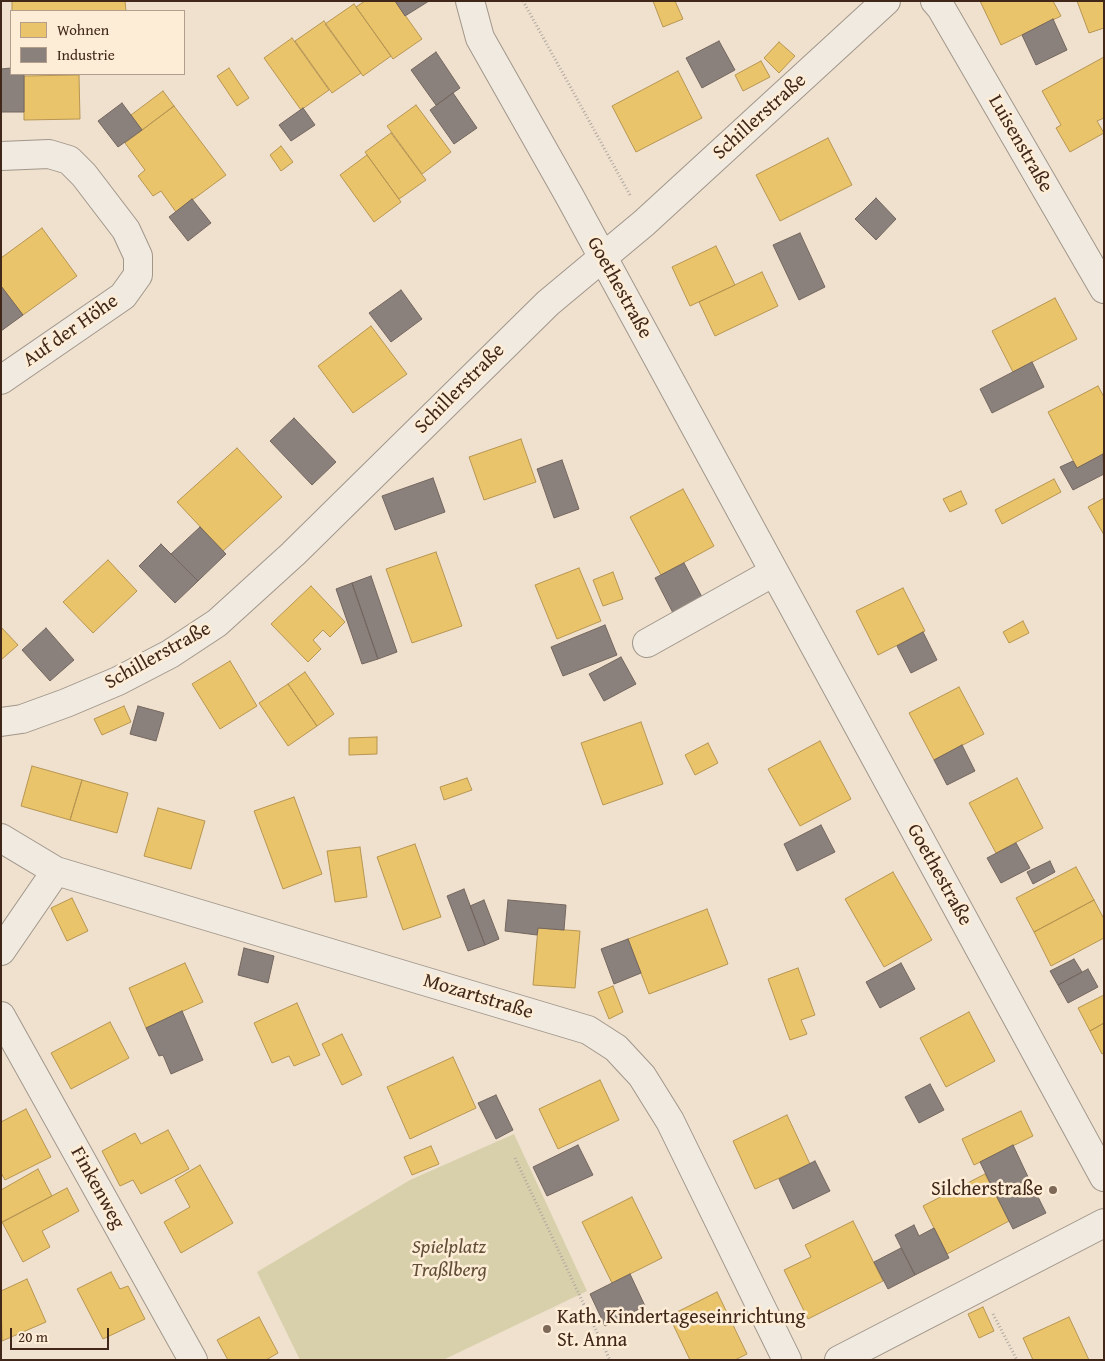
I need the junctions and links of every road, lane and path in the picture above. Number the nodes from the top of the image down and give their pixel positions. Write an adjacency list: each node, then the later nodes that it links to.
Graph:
1 (470, 1): 7 (street, Goethestraße)
2 (523, 1): 6 (path)
3 (886, 1): 6 (street, Schillerstraße)
4 (935, 1): 8 (street, Luisenstraße)
5 (1, 156): 9 (street, Auf der Höhe)
6 (644, 223): 7 (street, Schillerstraße)
7 (602, 258): 10 (street, Goethestraße); 12 (street, Schillerstraße)
8 (1104, 288)
9 (1, 380)
10 (774, 572): 11 (street); 18 (street, Goethestraße)
11 (647, 643)
12 (1, 722)
13 (1, 838): 14 (street, Mozartstraße)
14 (56, 871): 15 (street); 23 (street, Mozartstraße)
15 (1, 951)
16 (1, 1016): 21 (street, Finkenweg)
17 (515, 1158): 22 (path)
18 (1104, 1177)
19 (1104, 1223): 20 (street)
20 (979, 1286): 24 (street); 25 (path)
21 (193, 1360)
22 (610, 1360)
23 (787, 1360)
24 (839, 1360)
25 (1017, 1360)

